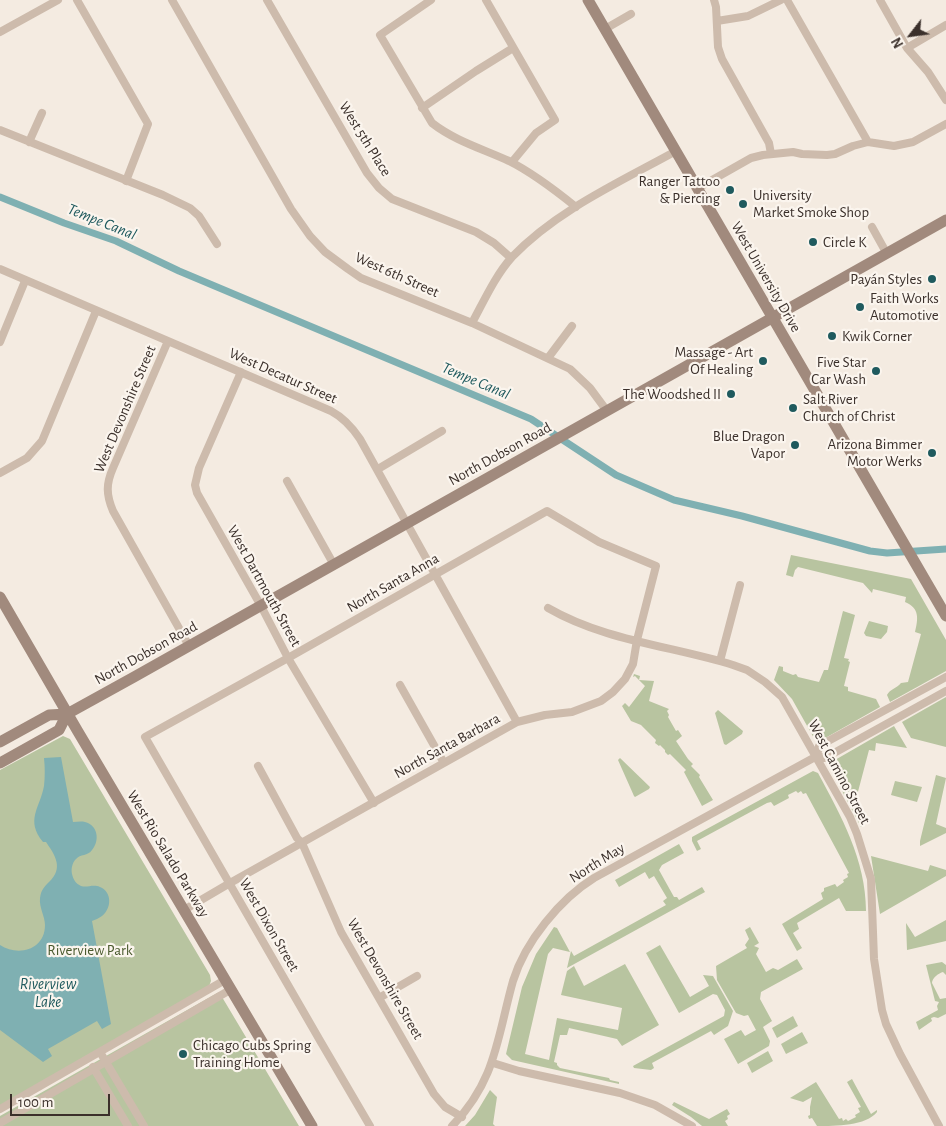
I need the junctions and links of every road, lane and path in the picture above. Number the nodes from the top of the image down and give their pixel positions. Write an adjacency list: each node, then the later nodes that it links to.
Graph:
1 (58, 0): 16 (street)
2 (77, 0): 29 (street)
3 (172, 0): 41 (street, West 6th Street)
4 (267, 0): 36 (street, West 5th Place)
5 (431, 0): 20 (street)
6 (486, 0): 17 (street)
7 (588, 0): 15 (main road, West University Drive)
8 (714, 0): 13 (street)
9 (781, 0): 13 (street)
10 (787, 0): 25 (street)
11 (880, 0): 18 (street)
12 (631, 14): 15 (street)
13 (717, 22): 27 (street)
14 (946, 26): 18 (street)
15 (605, 29): 26 (main road, West University Drive)
16 (0, 32)
17 (513, 48): 20 (street); 28 (street)
18 (907, 48): 19 (street)
19 (946, 100)
20 (422, 108): 28 (street)
21 (42, 112): 24 (street)
22 (946, 124): 25 (street)
23 (0, 130): 24 (street)
24 (29, 142): 29 (street)
25 (868, 142): 27 (street)
26 (676, 151): 30 (main road, West University Drive); 31 (street)
27 (771, 154): 30 (street)
28 (512, 162): 31 (street)
29 (126, 181): 34 (street)
30 (698, 188): 40 (main road, West University Drive)
31 (576, 207): 36 (street)
32 (946, 220): 35 (main road, North Dobson Road)
33 (872, 227): 35 (street)
34 (217, 244)
35 (887, 254): 40 (main road, North Dobson Road)
36 (511, 258): 41 (street)
37 (0, 270): 38 (street, West Decatur Street)
38 (25, 281): 39 (street, West Decatur Street); 44 (street)
39 (96, 311): 43 (street, West Decatur Street); 50 (street)
40 (773, 317): 47 (main road, North Dobson Road); 60 (main road, West University Drive)
41 (472, 323): 45 (street, West 6th Street)
42 (572, 326): 45 (street)
43 (168, 341): 46 (street, West Decatur Street); 62 (street, West Devonshire Street)
44 (0, 342)
45 (548, 358): 47 (street, West 6th Street)
46 (241, 372): 49 (street, West Decatur Street); 58 (street, West Dartmouth Street)
47 (606, 411): 52 (main road, North Dobson Road)
48 (442, 431): 49 (street)
49 (378, 469): 52 (street, West Decatur Street)
50 (0, 473)
51 (287, 480): 53 (street)
52 (408, 523): 53 (main road, North Dobson Road); 55 (street, West Decatur Street)
53 (334, 565): 58 (main road, North Dobson Road)
54 (656, 566): 55 (street, North Santa Anna); 61 (street, North Santa Barbara)
55 (435, 575): 63 (street, North Santa Anna); 69 (street, West Decatur Street)
56 (740, 585): 64 (street)
57 (0, 596): 68 (main road, West Rio Salado Parkway)
58 (261, 606): 62 (main road, North Dobson Road); 63 (street, West Dartmouth Street)
59 (548, 608): 61 (street, West Camino Street)
60 (946, 616)
61 (637, 640): 64 (street, West Camino Street); 69 (street, North Santa Barbara)
62 (189, 646): 68 (main road, North Dobson Road)
63 (288, 658): 70 (street, North Santa Anna); 76 (street, West Dartmouth Street)
64 (720, 660): 72 (street, West Camino Street)
65 (946, 678): 72 (street, North May)
66 (400, 685): 74 (street)
67 (946, 691): 72 (street, North May)
68 (67, 714): 71 (main road, North Dobson Road); 73 (main road, North Dobson Road); 79 (main road, West Rio Salado Parkway)
69 (517, 722): 74 (street, North Santa Barbara)
70 (145, 737): 78 (street, West Dixon Street)
71 (0, 742)
72 (816, 756): 86 (street, North May); 99 (street, West Camino Street)
73 (0, 763)
74 (444, 763): 76 (street, North Santa Barbara)
75 (258, 766): 77 (street, West Devonshire Street)
76 (374, 803): 77 (street, North Santa Barbara)
77 (302, 843): 78 (street, North Santa Barbara); 82 (street, West Devonshire Street)
78 (230, 883): 79 (street, North Santa Barbara); 96 (street, West Dixon Street)
79 (184, 910): 81 (main road, West Rio Salado Parkway)
80 (417, 976): 82 (street)
81 (227, 985): 83 (street); 85 (street); 95 (main road, West Rio Salado Parkway)
82 (379, 998): 91 (street, West Devonshire Street)
83 (100, 1052): 84 (street); 85 (street)
84 (88, 1059): 87 (street); 88 (street)
85 (106, 1062): 87 (street); 94 (street)
86 (492, 1063): 91 (street, North May); 98 (street)
87 (94, 1069): 89 (street); 93 (street)
88 (34, 1089): 89 (street); 90 (street)
89 (41, 1100): 92 (street)
90 (0, 1109)
91 (462, 1117): 97 (street, North May)
92 (0, 1123)
93 (128, 1126)
94 (144, 1126)
95 (312, 1126)
96 (370, 1126)
97 (452, 1126)
98 (692, 1126)
99 (939, 1126)

